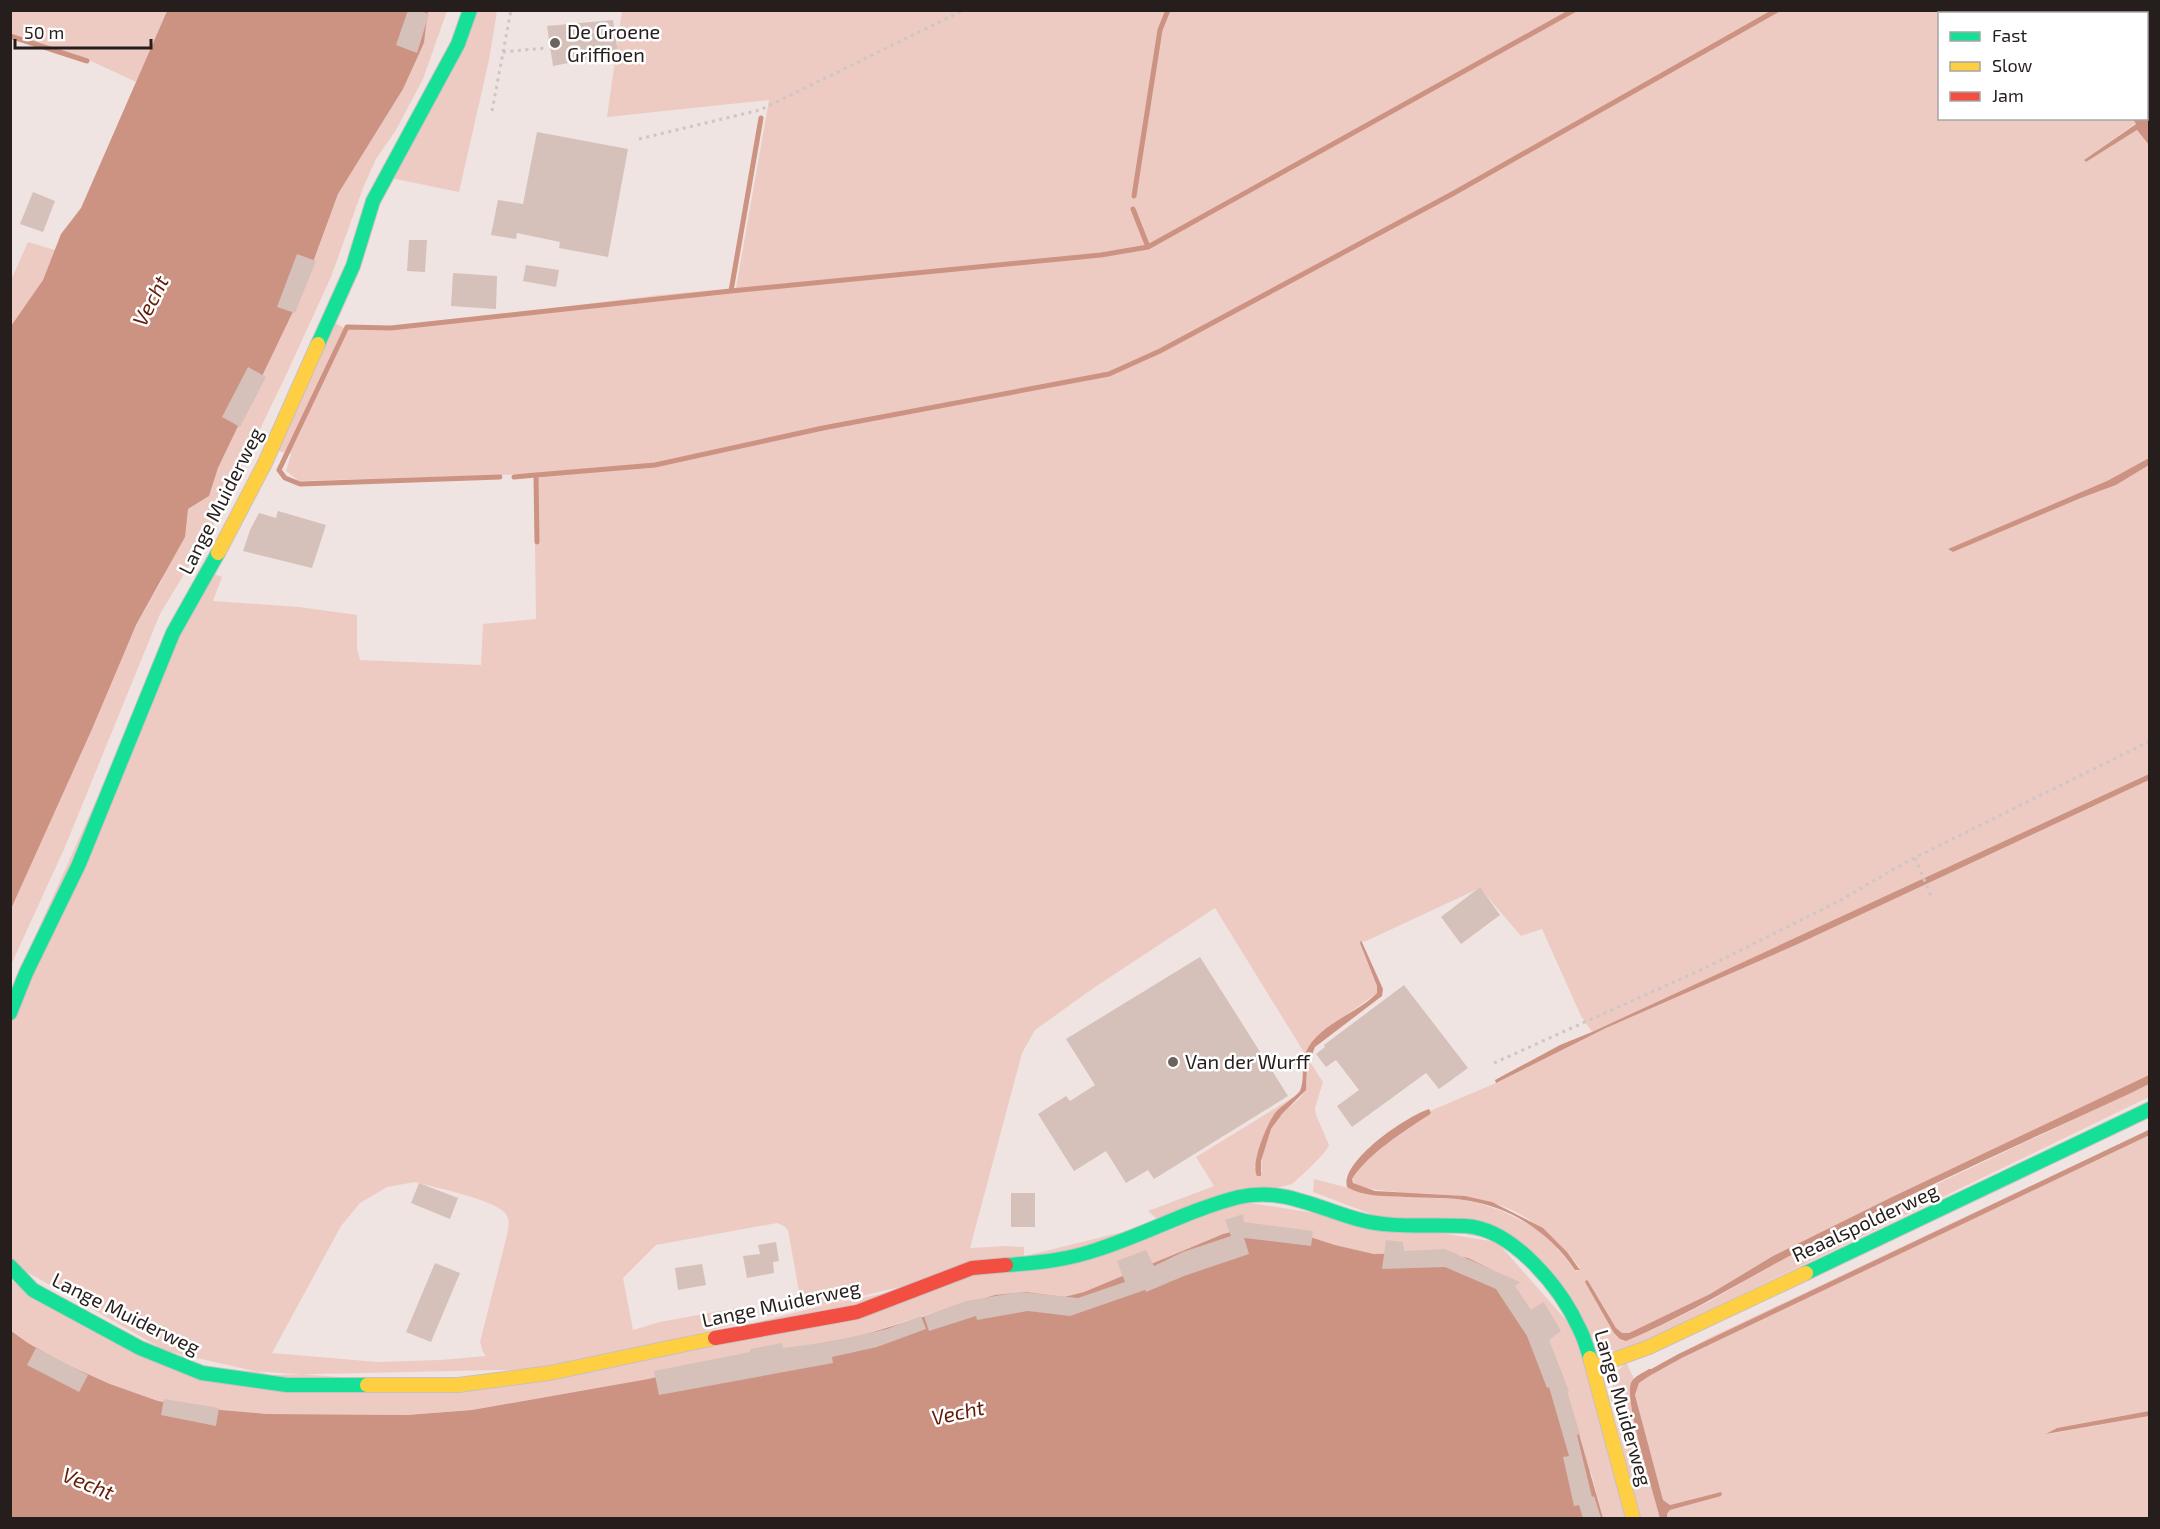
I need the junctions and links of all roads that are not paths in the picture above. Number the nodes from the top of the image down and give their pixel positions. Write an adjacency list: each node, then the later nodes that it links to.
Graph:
1 (470, 10): 2 (street, Lange Muiderweg)
2 (10, 1013)
3 (2150, 1108): 5 (street, Reaalspolderweg)
4 (10, 1266): 5 (street, Lange Muiderweg)
5 (1594, 1367): 6 (street, Lange Muiderweg)
6 (1633, 1518)

